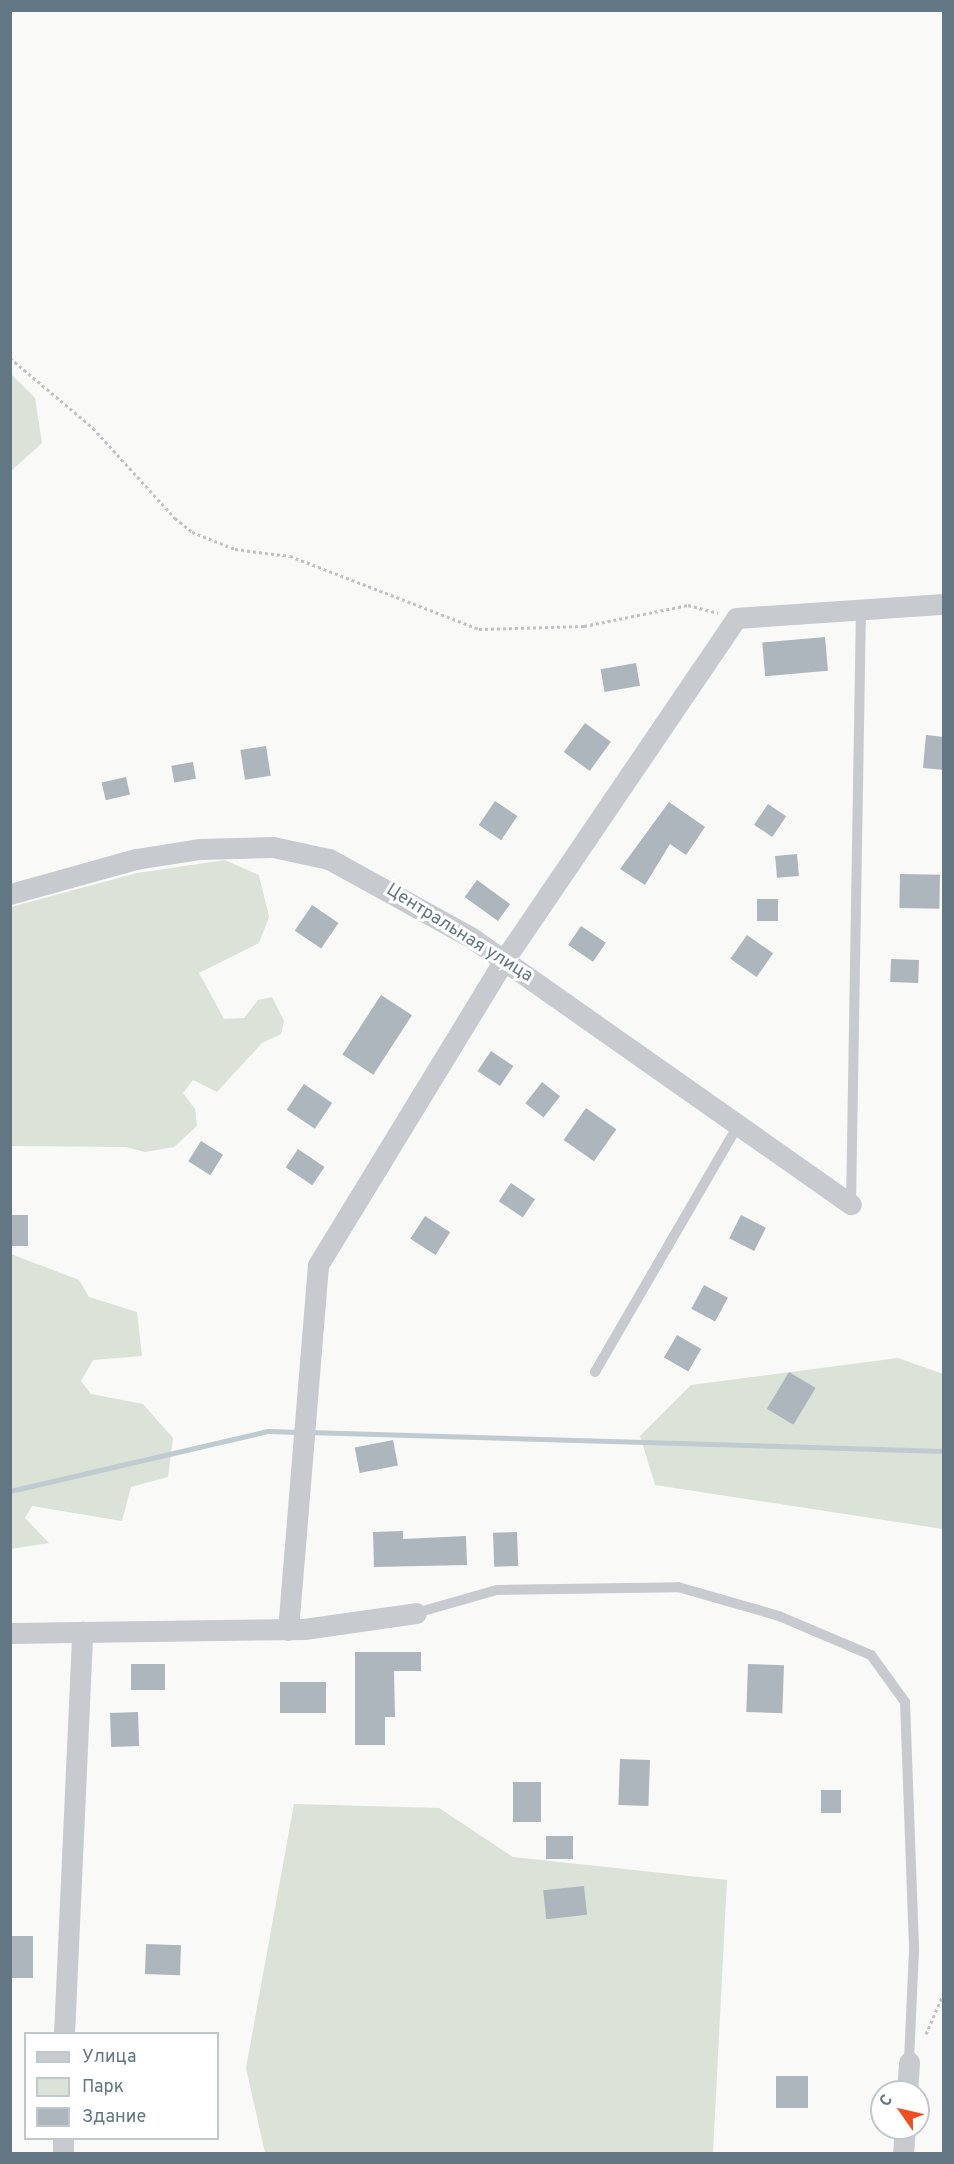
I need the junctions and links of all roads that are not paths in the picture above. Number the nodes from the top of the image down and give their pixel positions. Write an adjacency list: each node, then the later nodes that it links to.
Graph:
1 (944, 604): 2 (street)
2 (861, 607): 4 (street); 6 (lane)
3 (10, 894): 4 (street, Центральная улица)
4 (504, 960): 5 (street, Центральная улица); 9 (street)
5 (738, 1125): 6 (street, Центральная улица); 7 (lane)
6 (851, 1204)
7 (596, 1372)
8 (416, 1613): 9 (street); 13 (lane)
9 (288, 1630): 10 (street)
10 (82, 1631): 11 (street); 12 (street)
11 (10, 1633)
12 (64, 2032)
13 (909, 2062): 14 (street)
14 (908, 2080)

